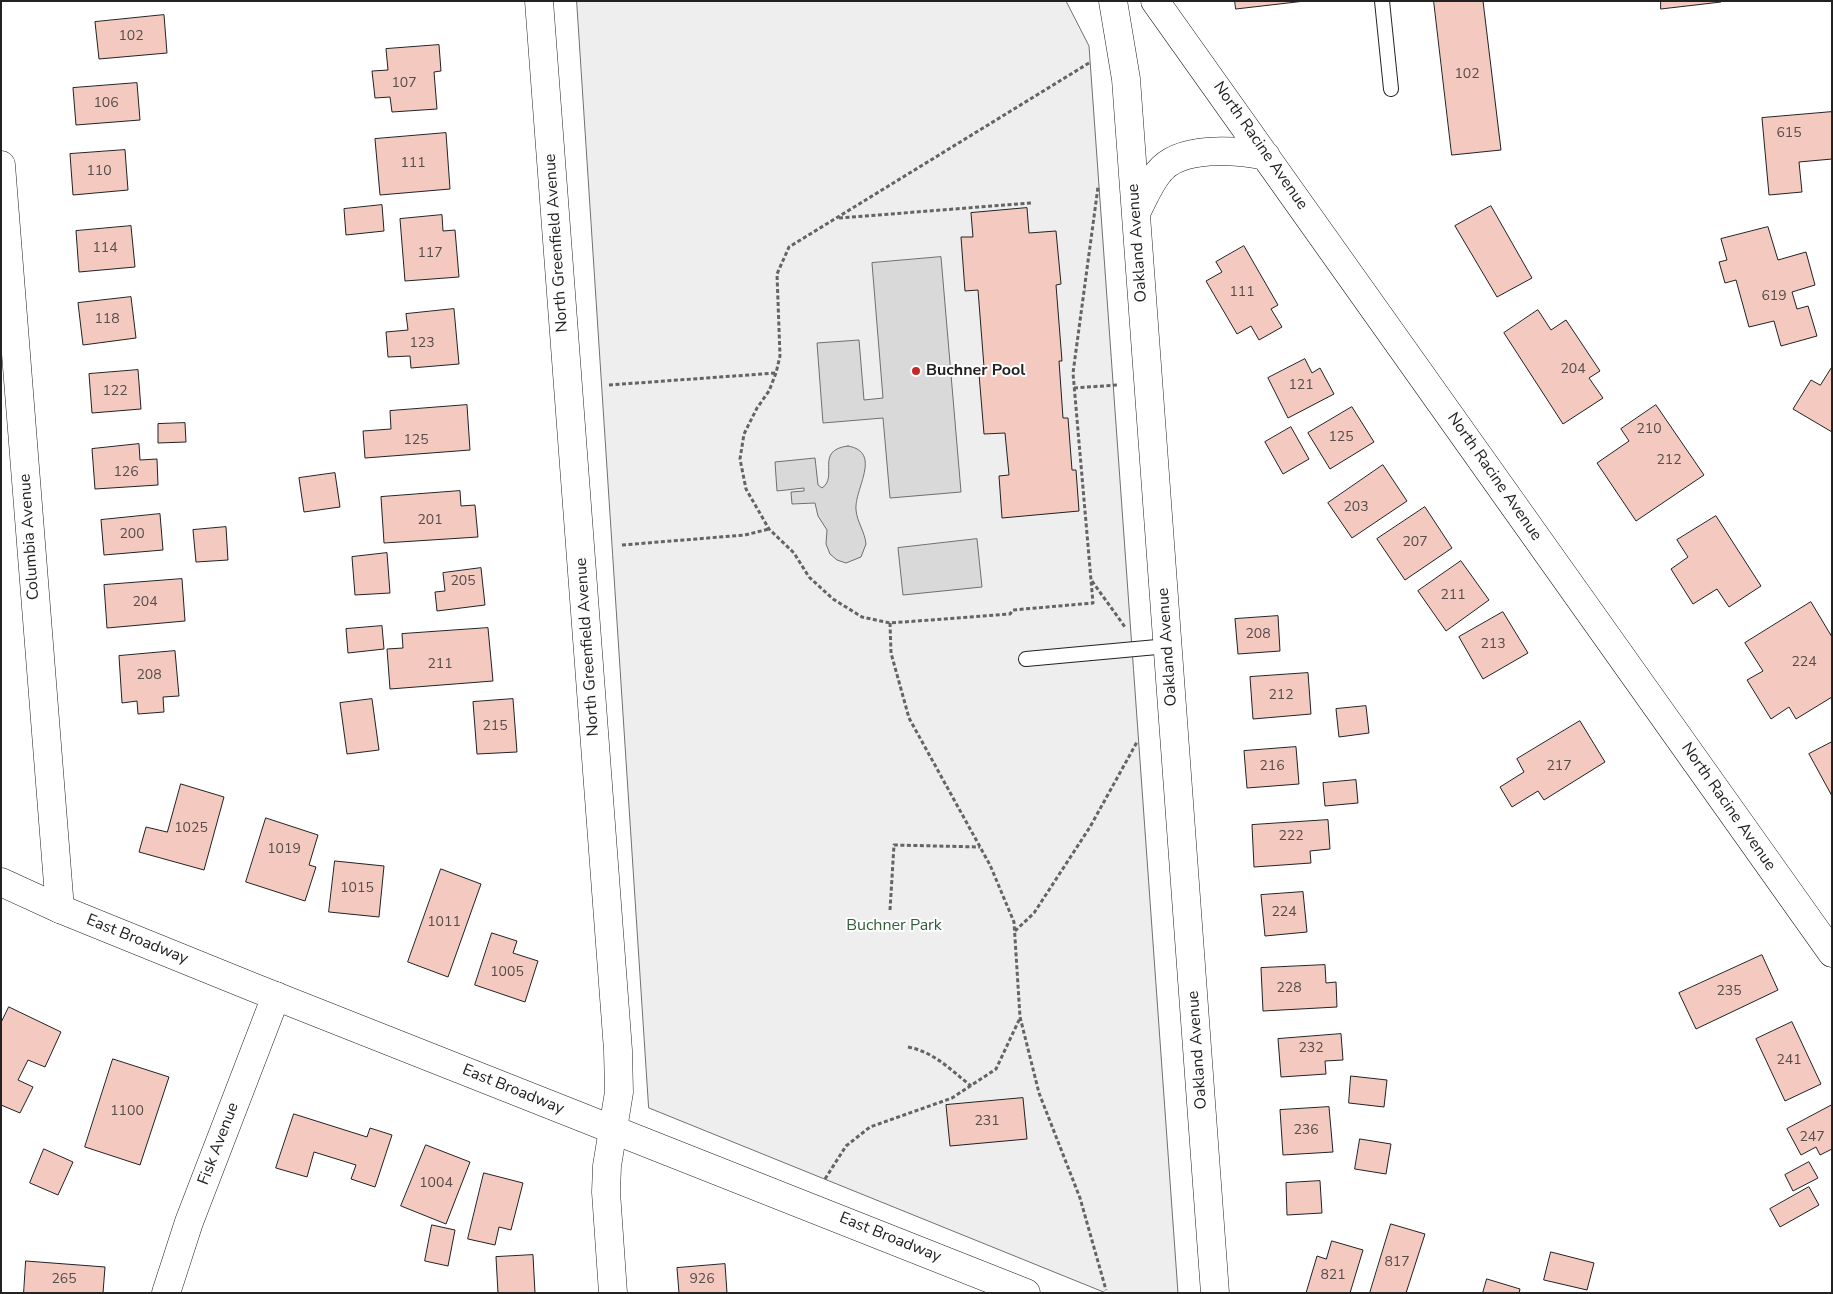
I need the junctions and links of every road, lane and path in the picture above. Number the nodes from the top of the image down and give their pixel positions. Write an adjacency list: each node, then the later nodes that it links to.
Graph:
1 (539, 1): 35 (street, North Greenfield Avenue)
2 (1113, 1): 11 (street, Oakland Avenue)
3 (1155, 1): 7 (street, North Racine Avenue)
4 (1382, 1): 6 (lane)
5 (1089, 63): 12 (path)
6 (1391, 89)
7 (1266, 156): 11 (street); 30 (street, North Racine Avenue)
8 (1, 165): 27 (street, Columbia Avenue)
9 (1098, 187): 16 (path)
10 (1031, 203): 12 (path)
11 (1136, 213): 22 (street, Oakland Avenue)
12 (838, 218): 13 (path)
13 (776, 373): 14 (path); 17 (path)
14 (609, 385)
15 (1117, 385): 16 (path)
16 (1074, 388): 19 (path)
17 (769, 529): 18 (path); 20 (path)
18 (622, 545)
19 (1092, 581): 20 (path); 21 (path)
20 (890, 623): 25 (path)
21 (1128, 632)
22 (1168, 646): 23 (lane); 41 (street, Oakland Avenue)
23 (1026, 658)
24 (1137, 742): 29 (path)
25 (980, 847): 28 (path); 29 (path)
26 (1, 882): 27 (street, East Broadway)
27 (60, 908): 31 (street, East Broadway)
28 (890, 910)
29 (1014, 932): 32 (path)
30 (1832, 953)
31 (276, 996): 35 (street, East Broadway); 38 (street, Fisk Avenue)
32 (1020, 1017): 34 (path); 37 (path)
33 (908, 1048): 34 (path)
34 (971, 1086): 36 (path)
35 (613, 1129): 39 (street, North Greenfield Avenue); 40 (street, East Broadway)
36 (825, 1179)
37 (1106, 1290)
38 (166, 1293)
39 (613, 1293)
40 (1026, 1293)
41 (1215, 1293)

